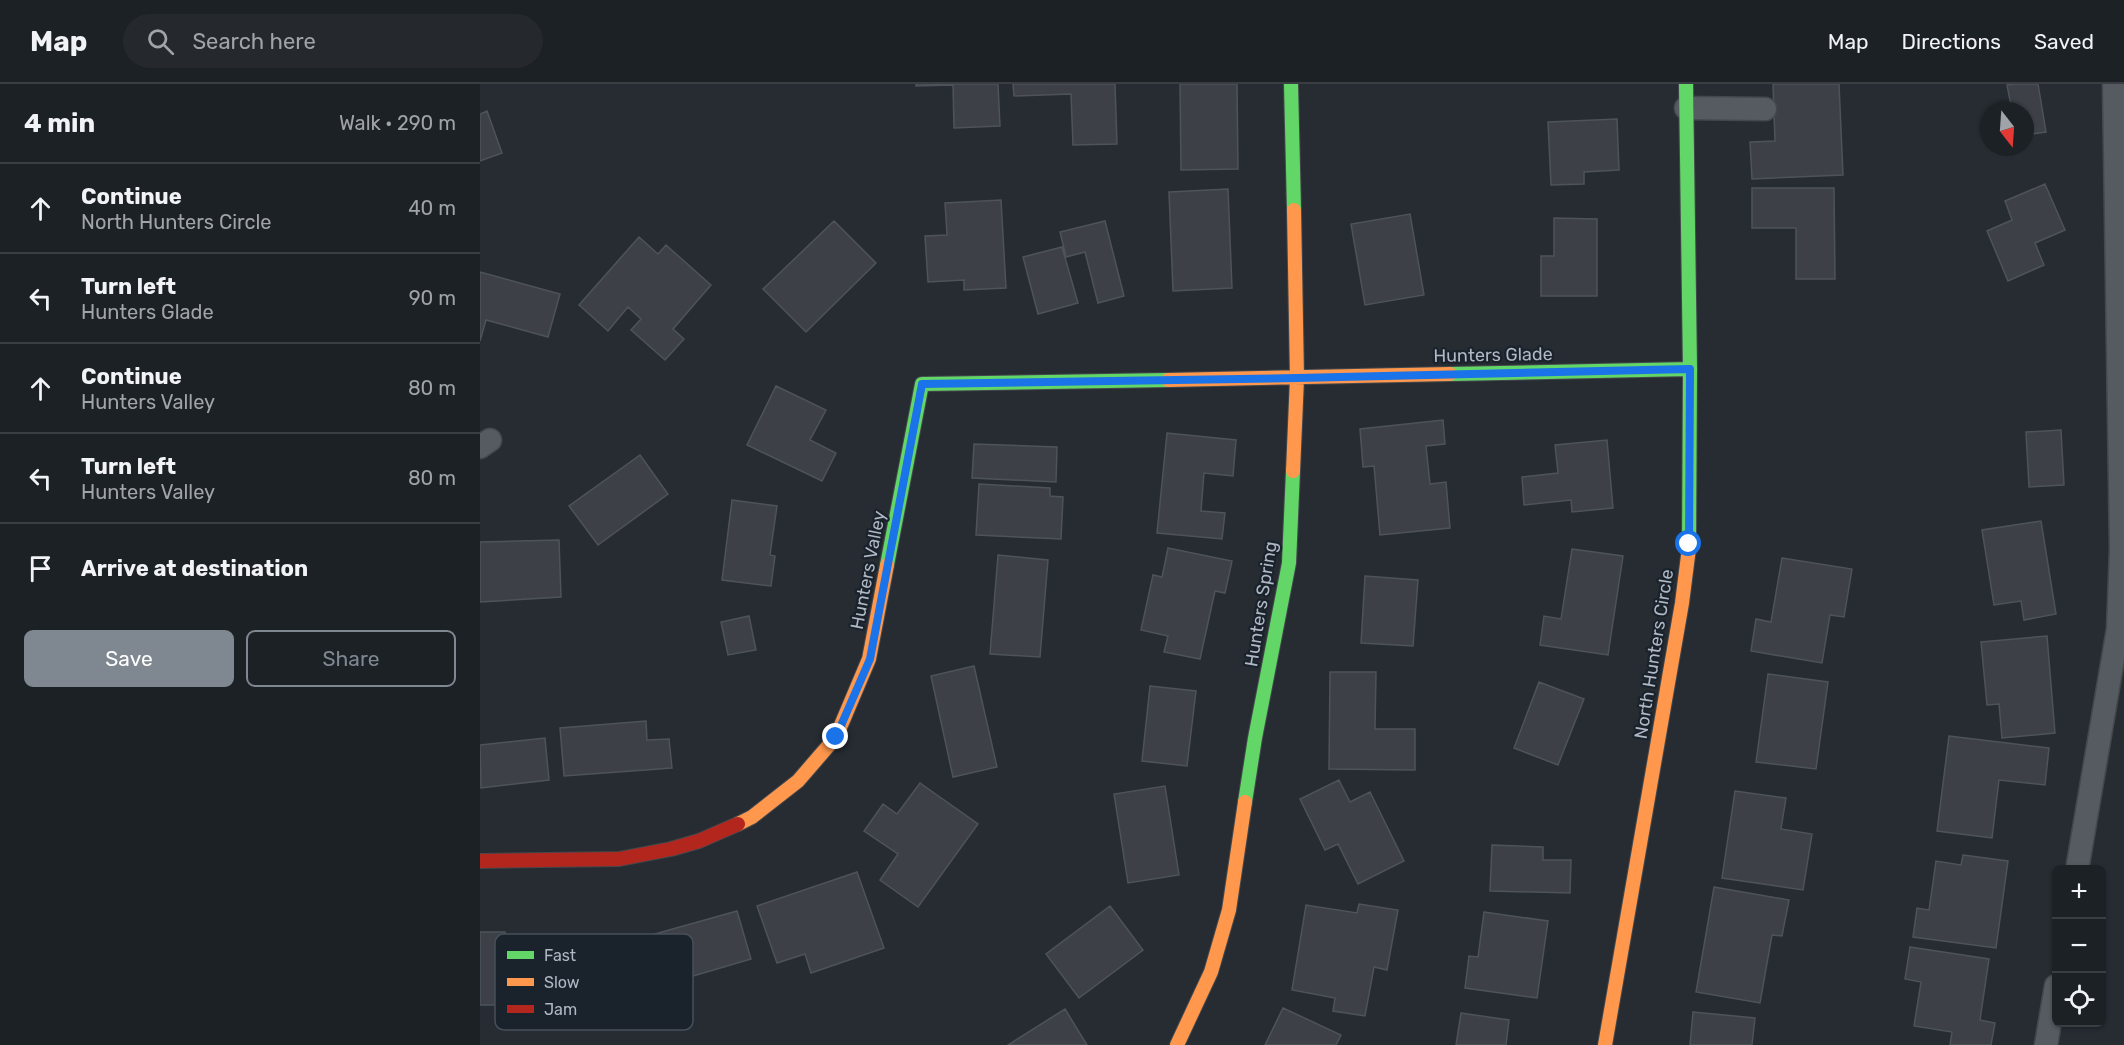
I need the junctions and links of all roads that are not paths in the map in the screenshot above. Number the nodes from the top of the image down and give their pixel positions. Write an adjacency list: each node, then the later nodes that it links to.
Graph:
1 (1291, 84): 8 (street, Hunters Spring)
2 (1686, 84): 4 (street, North Hunters Circle)
3 (2114, 84): 6 (street)
4 (1686, 108): 5 (street); 7 (street, North Hunters Circle)
5 (1765, 109)
6 (2120, 295): 9 (street)
7 (1690, 369): 8 (street, Hunters Glade); 14 (street, North Hunters Circle)
8 (1297, 378): 10 (street, Hunters Valley); 13 (street, Hunters Spring)
9 (2116, 692): 11 (street)
10 (480, 861)
11 (2078, 865)
12 (2052, 1010): 15 (street)
13 (1177, 1045)
14 (1605, 1045)
15 (2046, 1045)

